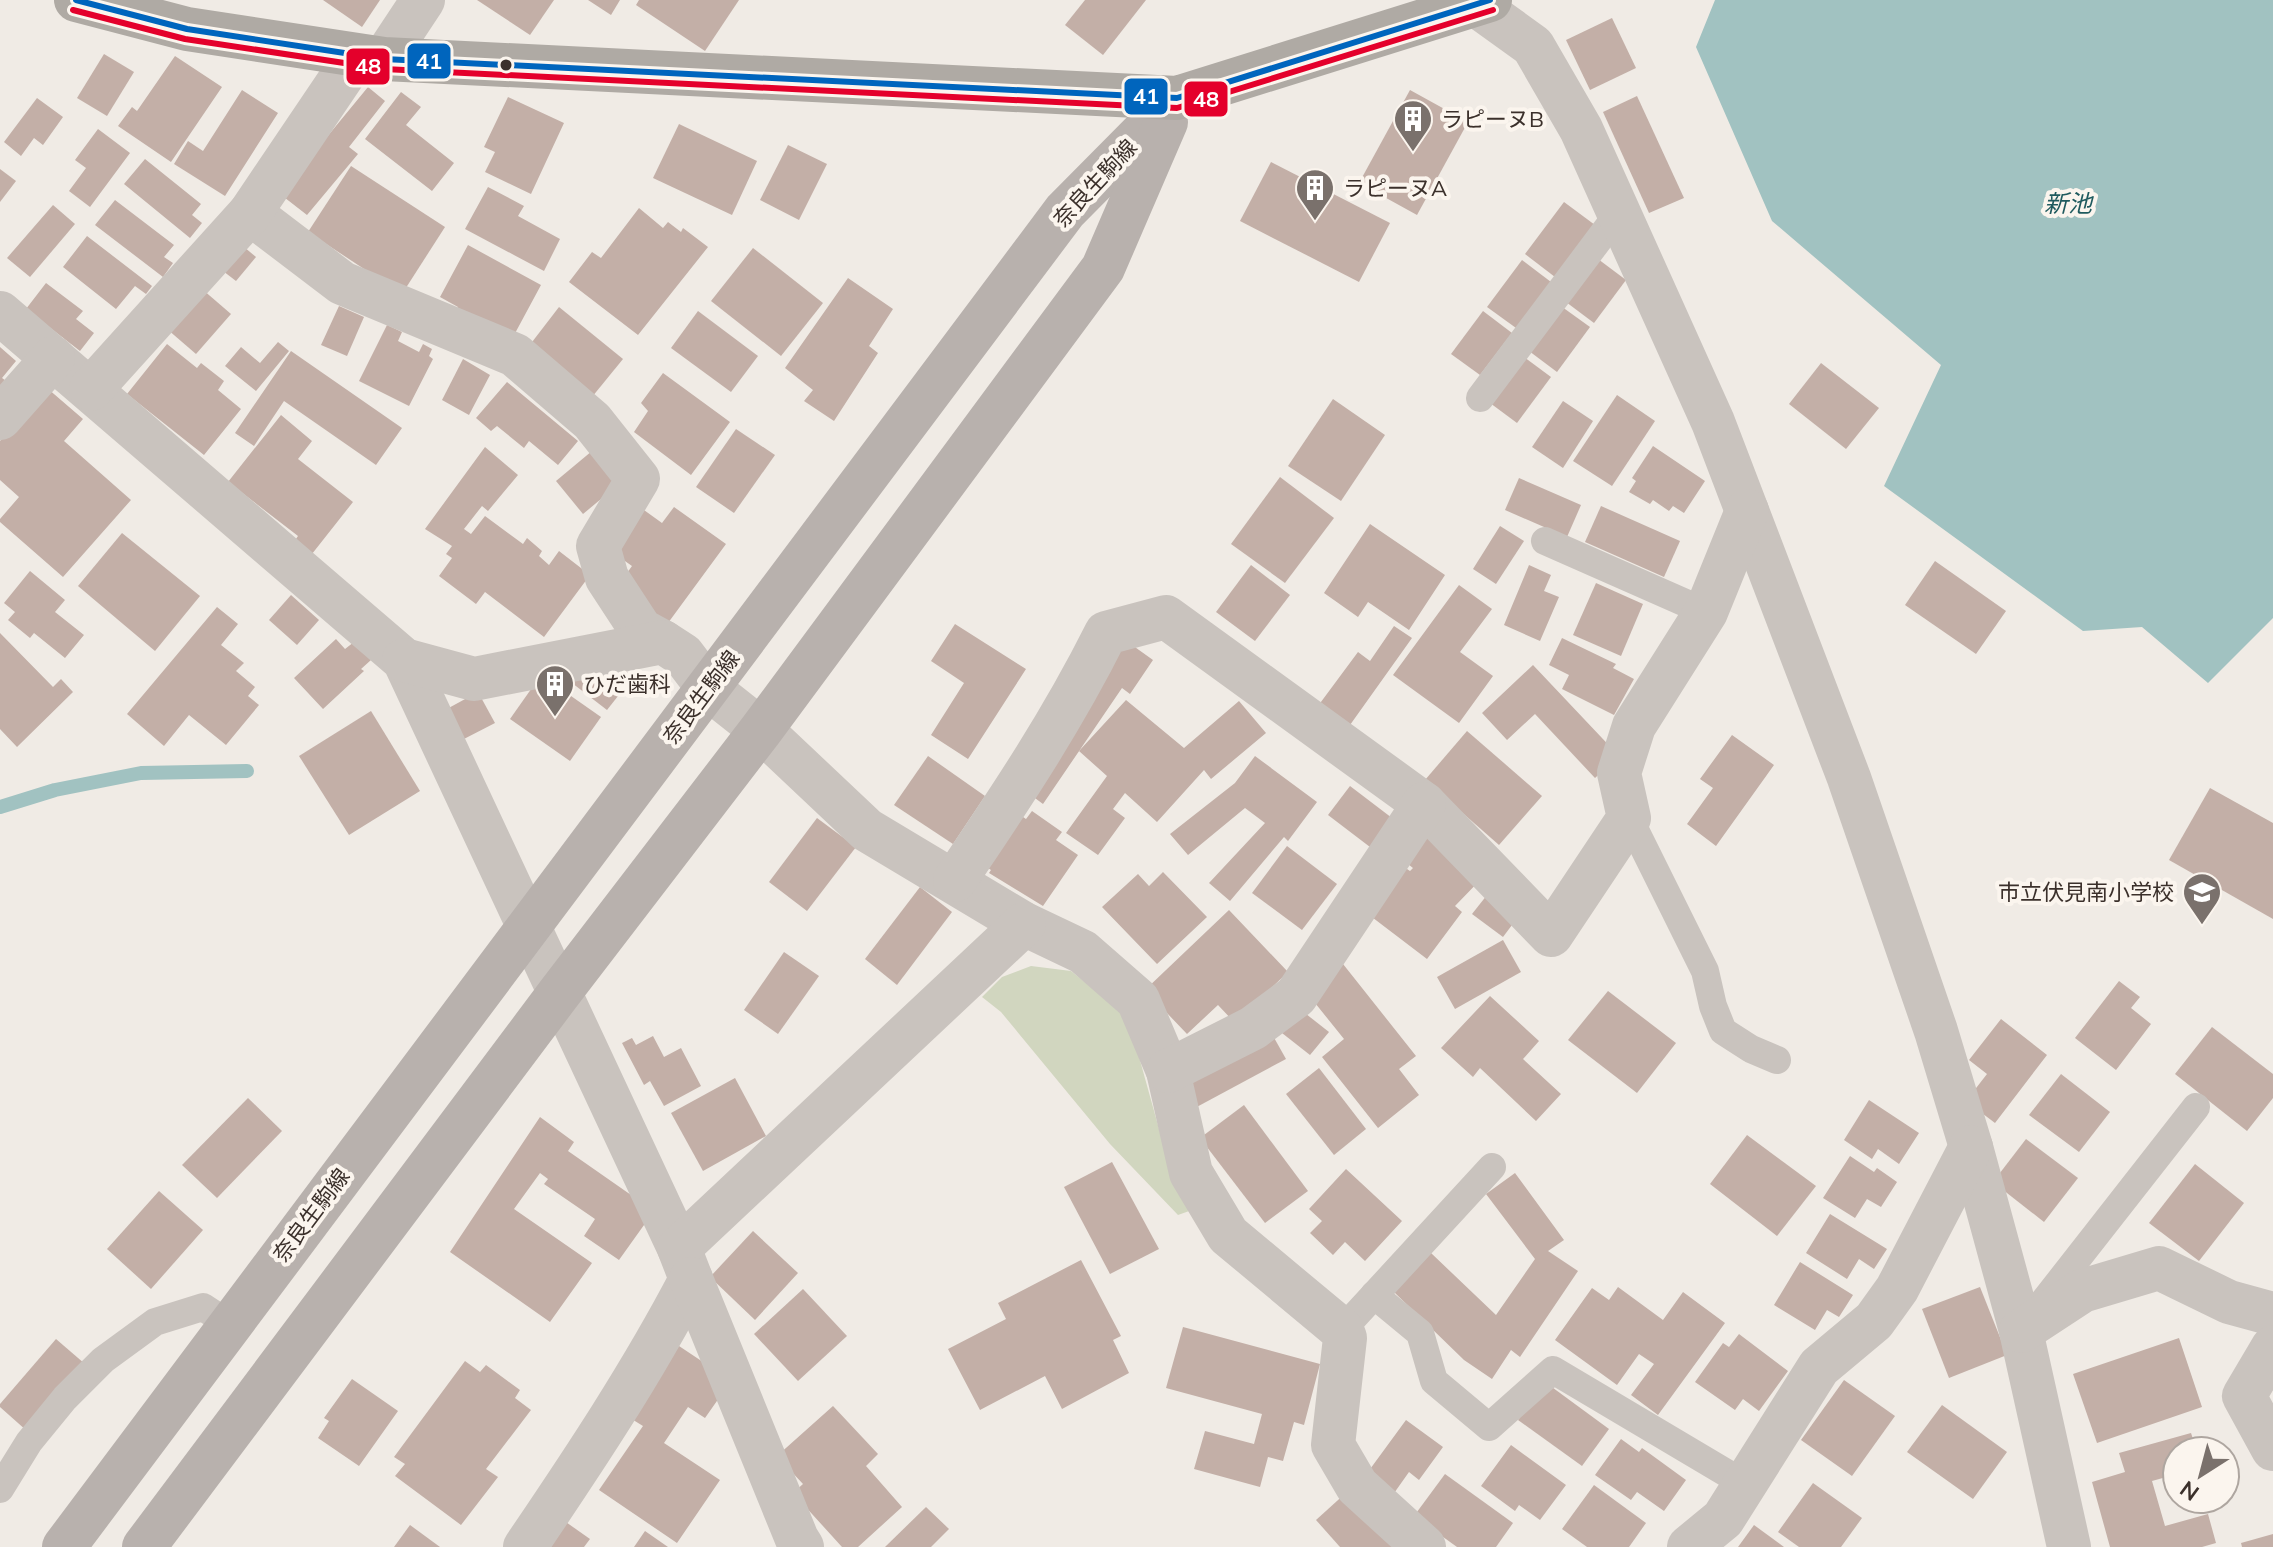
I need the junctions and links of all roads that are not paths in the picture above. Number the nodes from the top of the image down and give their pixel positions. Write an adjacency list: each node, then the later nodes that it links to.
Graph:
1 (76, 0): 4 (highway)
2 (423, 0): 4 (street)
3 (1483, 3): 5 (highway); 7 (street)
4 (370, 57): 5 (highway); 6 (street)
5 (1177, 98): 18 (main road, 奈良生駒線); 19 (main road, 奈良生駒線)
6 (250, 213): 10 (street); 16 (street)
7 (1618, 214): 11 (lane); 13 (street)
8 (0, 313): 9 (street)
9 (53, 358): 10 (street); 12 (street)
10 (91, 389): 17 (street)
11 (1480, 398)
12 (0, 418)
13 (1747, 511): 15 (street); 29 (street)
14 (1545, 541): 15 (lane)
15 (1706, 612): 21 (street)
16 (663, 642): 17 (street); 18 (street)
17 (404, 660): 24 (street)
18 (708, 688): 19 (street); 24 (main road, 奈良生駒線)
19 (761, 730): 22 (street); 25 (main road, 奈良生駒線)
20 (1424, 804): 21 (street); 22 (street); 27 (street)
21 (1629, 818): 26 (lane)
22 (955, 880): 23 (street)
23 (1024, 924): 27 (street); 31 (street)
24 (529, 926): 25 (street); 34 (main road, 奈良生駒線)
25 (560, 992): 31 (street); 42 (main road, 奈良生駒線)
26 (1777, 1060)
27 (1168, 1071): 35 (street)
28 (2196, 1107): 36 (lane)
29 (1971, 1147): 36 (street); 39 (street)
30 (1492, 1167): 32 (lane)
31 (685, 1264): 43 (street); 44 (street)
32 (1374, 1295): 35 (lane); 39 (lane)
33 (2273, 1314): 36 (street)
34 (229, 1324): 40 (lane); 41 (main road, 奈良生駒線)
35 (1342, 1330): 45 (street)
36 (2021, 1331): 47 (street)
37 (2273, 1347): 38 (street)
38 (2273, 1449)
39 (1745, 1484): 46 (street)
40 (0, 1489)
41 (64, 1547)
42 (144, 1547)
43 (525, 1547)
44 (802, 1547)
45 (1424, 1547)
46 (1689, 1547)
47 (2069, 1547)

